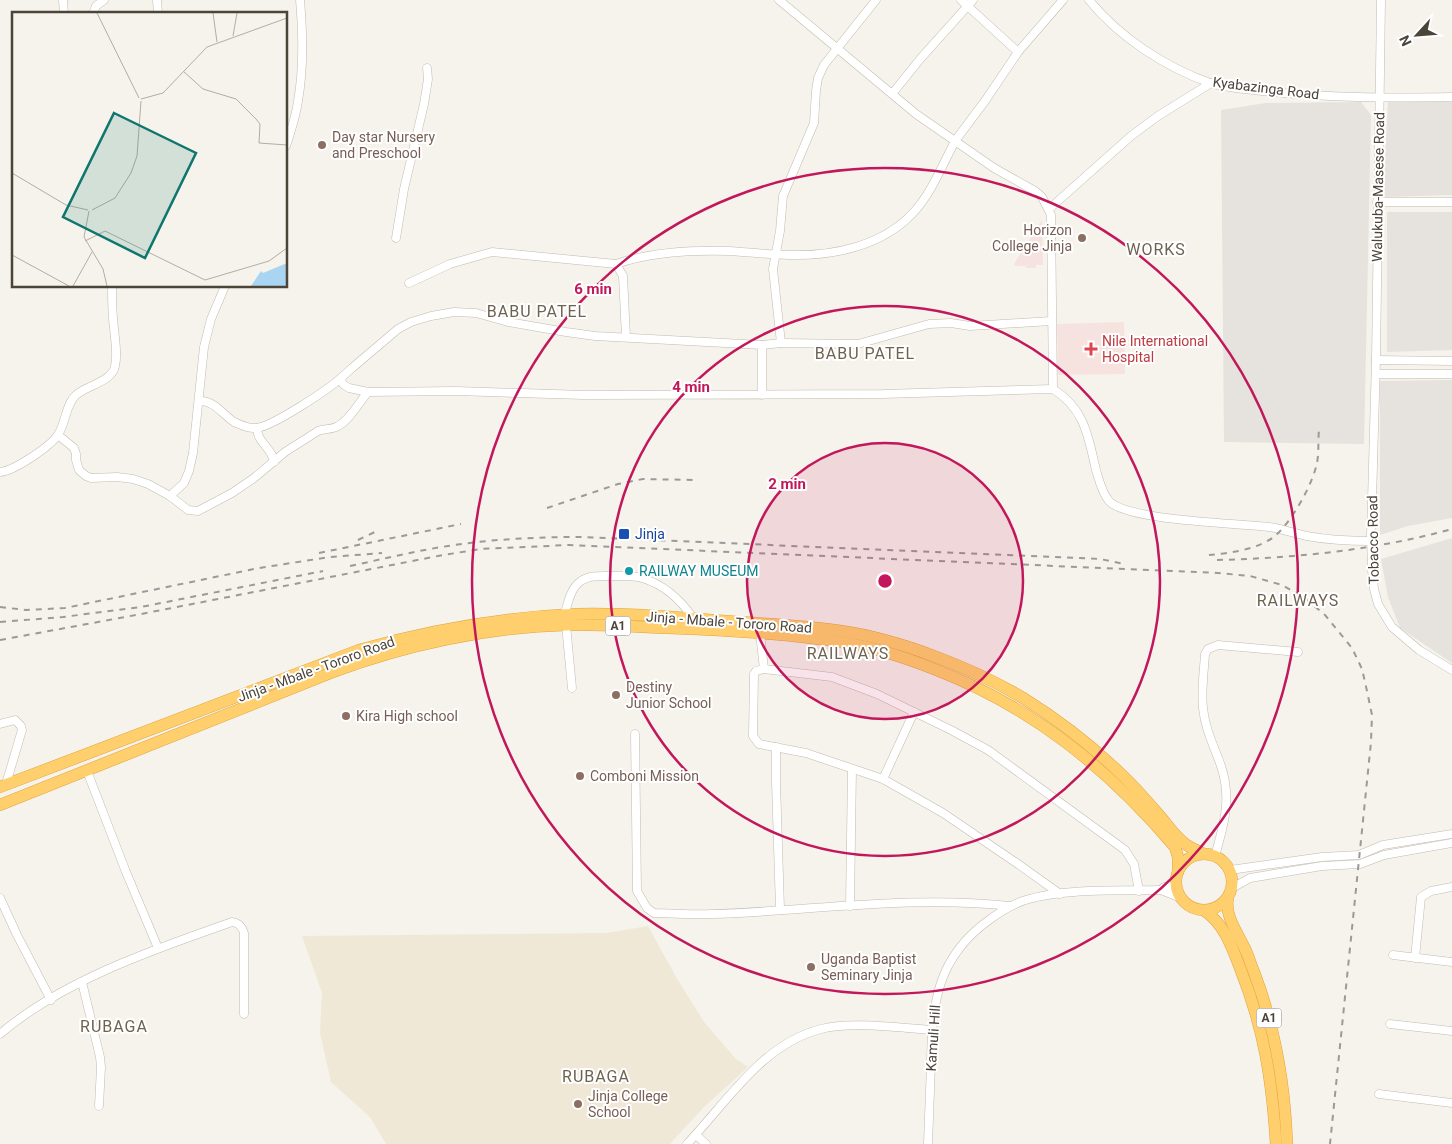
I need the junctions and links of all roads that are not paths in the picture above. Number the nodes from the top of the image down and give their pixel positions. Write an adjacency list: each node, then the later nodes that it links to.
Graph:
1 (104, 0): 11 (street)
2 (300, 0): 19 (street)
3 (779, 0): 12 (street)
4 (876, 0): 12 (street)
5 (961, 0): 10 (street)
6 (973, 0): 10 (street)
7 (1063, 0): 13 (street)
8 (1089, 0): 15 (street, Kyabazinga Road)
9 (1381, 0): 18 (street, Walukuba-Masese Road)
10 (967, 6): 13 (street); 16 (street)
11 (94, 12)
12 (838, 49): 16 (street); 25 (street)
13 (1018, 52): 20 (street)
14 (427, 68): 24 (street)
15 (1211, 83): 18 (street, Kyabazinga Road); 23 (street)
16 (892, 94): 20 (street)
17 (1452, 97): 18 (street, Kyabazinga Road)
18 (1380, 98): 21 (street, Walukuba-Masese Road)
19 (288, 139)
20 (956, 141): 23 (street); 25 (street)
21 (1377, 202): 22 (street); 34 (street, Walukuba-Masese Road)
22 (1452, 202)
23 (1049, 209): 30 (street)
24 (396, 238)
25 (776, 254): 26 (street); 32 (street)
26 (616, 264): 27 (street); 31 (street)
27 (410, 283)
28 (112, 288): 46 (street)
29 (224, 288): 44 (street)
30 (1051, 321): 32 (street); 41 (street)
31 (626, 337): 33 (street); 38 (street)
32 (781, 343): 33 (street)
33 (762, 345): 43 (street)
34 (1376, 360): 35 (street); 36 (street, Walukuba-Masese Road)
35 (1452, 362)
36 (1376, 374): 37 (street); 50 (street, Tobacco Road)
37 (1452, 374)
38 (342, 377): 39 (street); 40 (street)
39 (332, 386): 40 (street); 45 (street)
40 (349, 388): 42 (street)
41 (1053, 389): 43 (street); 50 (street)
42 (368, 392): 43 (street); 47 (street)
43 (762, 395)
44 (199, 401): 45 (street); 49 (street)
45 (257, 428): 47 (street)
46 (58, 435): 48 (street); 49 (street)
47 (274, 462): 49 (street)
48 (0, 472)
49 (170, 496)
50 (1371, 541): 56 (street, Tobacco Road)
51 (693, 618): 52 (highway, Jinja - Mbale - Tororo Road / A1); 52 (street); 69 (highway, Jinja - Mbale - Tororo Road / A1)
52 (565, 620): 53 (highway, Jinja - Mbale - Tororo Road / A1); 57 (street); 63 (highway, Jinja - Mbale - Tororo Road / A1); 65 (highway, Jinja - Mbale - Tororo Road / A1)
53 (760, 633): 55 (street); 71 (highway, Jinja - Mbale - Tororo Road / A1)
54 (1298, 652): 69 (street)
55 (764, 669): 58 (street); 61 (street)
56 (1452, 670)
57 (572, 688)
58 (914, 712): 64 (street); 75 (street)
59 (3, 724): 65 (street)
60 (635, 734): 82 (street)
61 (776, 747): 62 (street); 82 (street)
62 (852, 769): 64 (street); 80 (street)
63 (87, 770): 66 (highway, Jinja - Mbale - Tororo Road / A1); 84 (street)
64 (883, 779): 77 (street)
65 (3, 786)
66 (0, 805)
67 (1452, 834): 70 (street)
68 (1452, 843): 76 (street)
69 (1210, 855): 70 (highway, A1); 71 (highway)
70 (1230, 870): 76 (highway, A1)
71 (1178, 872): 72 (highway, A1)
72 (1176, 885): 74 (street, Kamuli Hill); 79 (highway, A1)
73 (1452, 888): 86 (street)
74 (1161, 890): 75 (street, Kamuli Hill); 79 (street, Kamuli Hill)
75 (1139, 891): 77 (street, Kamuli Hill)
76 (1230, 893): 83 (highway); 103 (highway, A1)
77 (1060, 894): 81 (street, Kamuli Hill)
78 (0, 898): 89 (street)
79 (1181, 898): 83 (highway, A1)
80 (850, 906): 81 (street); 82 (street)
81 (1010, 906): 92 (street, Kamuli Hill)
82 (780, 909)
83 (1205, 911): 102 (highway, A1)
84 (158, 948): 88 (street); 90 (street)
85 (1393, 955): 86 (street)
86 (1416, 958): 87 (street)
87 (1452, 962)
88 (82, 982): 89 (street); 97 (street)
89 (50, 1000): 94 (street)
90 (244, 1014)
91 (1390, 1024): 93 (street)
92 (931, 1030): 98 (street); 101 (street, Kamuli Hill)
93 (1452, 1031)
94 (0, 1034)
95 (1379, 1094): 96 (street)
96 (1452, 1103)
97 (99, 1106)
98 (696, 1135): 99 (street); 100 (street)
99 (687, 1144)
100 (706, 1144)
101 (928, 1144)
102 (1276, 1144)
103 (1287, 1144)

